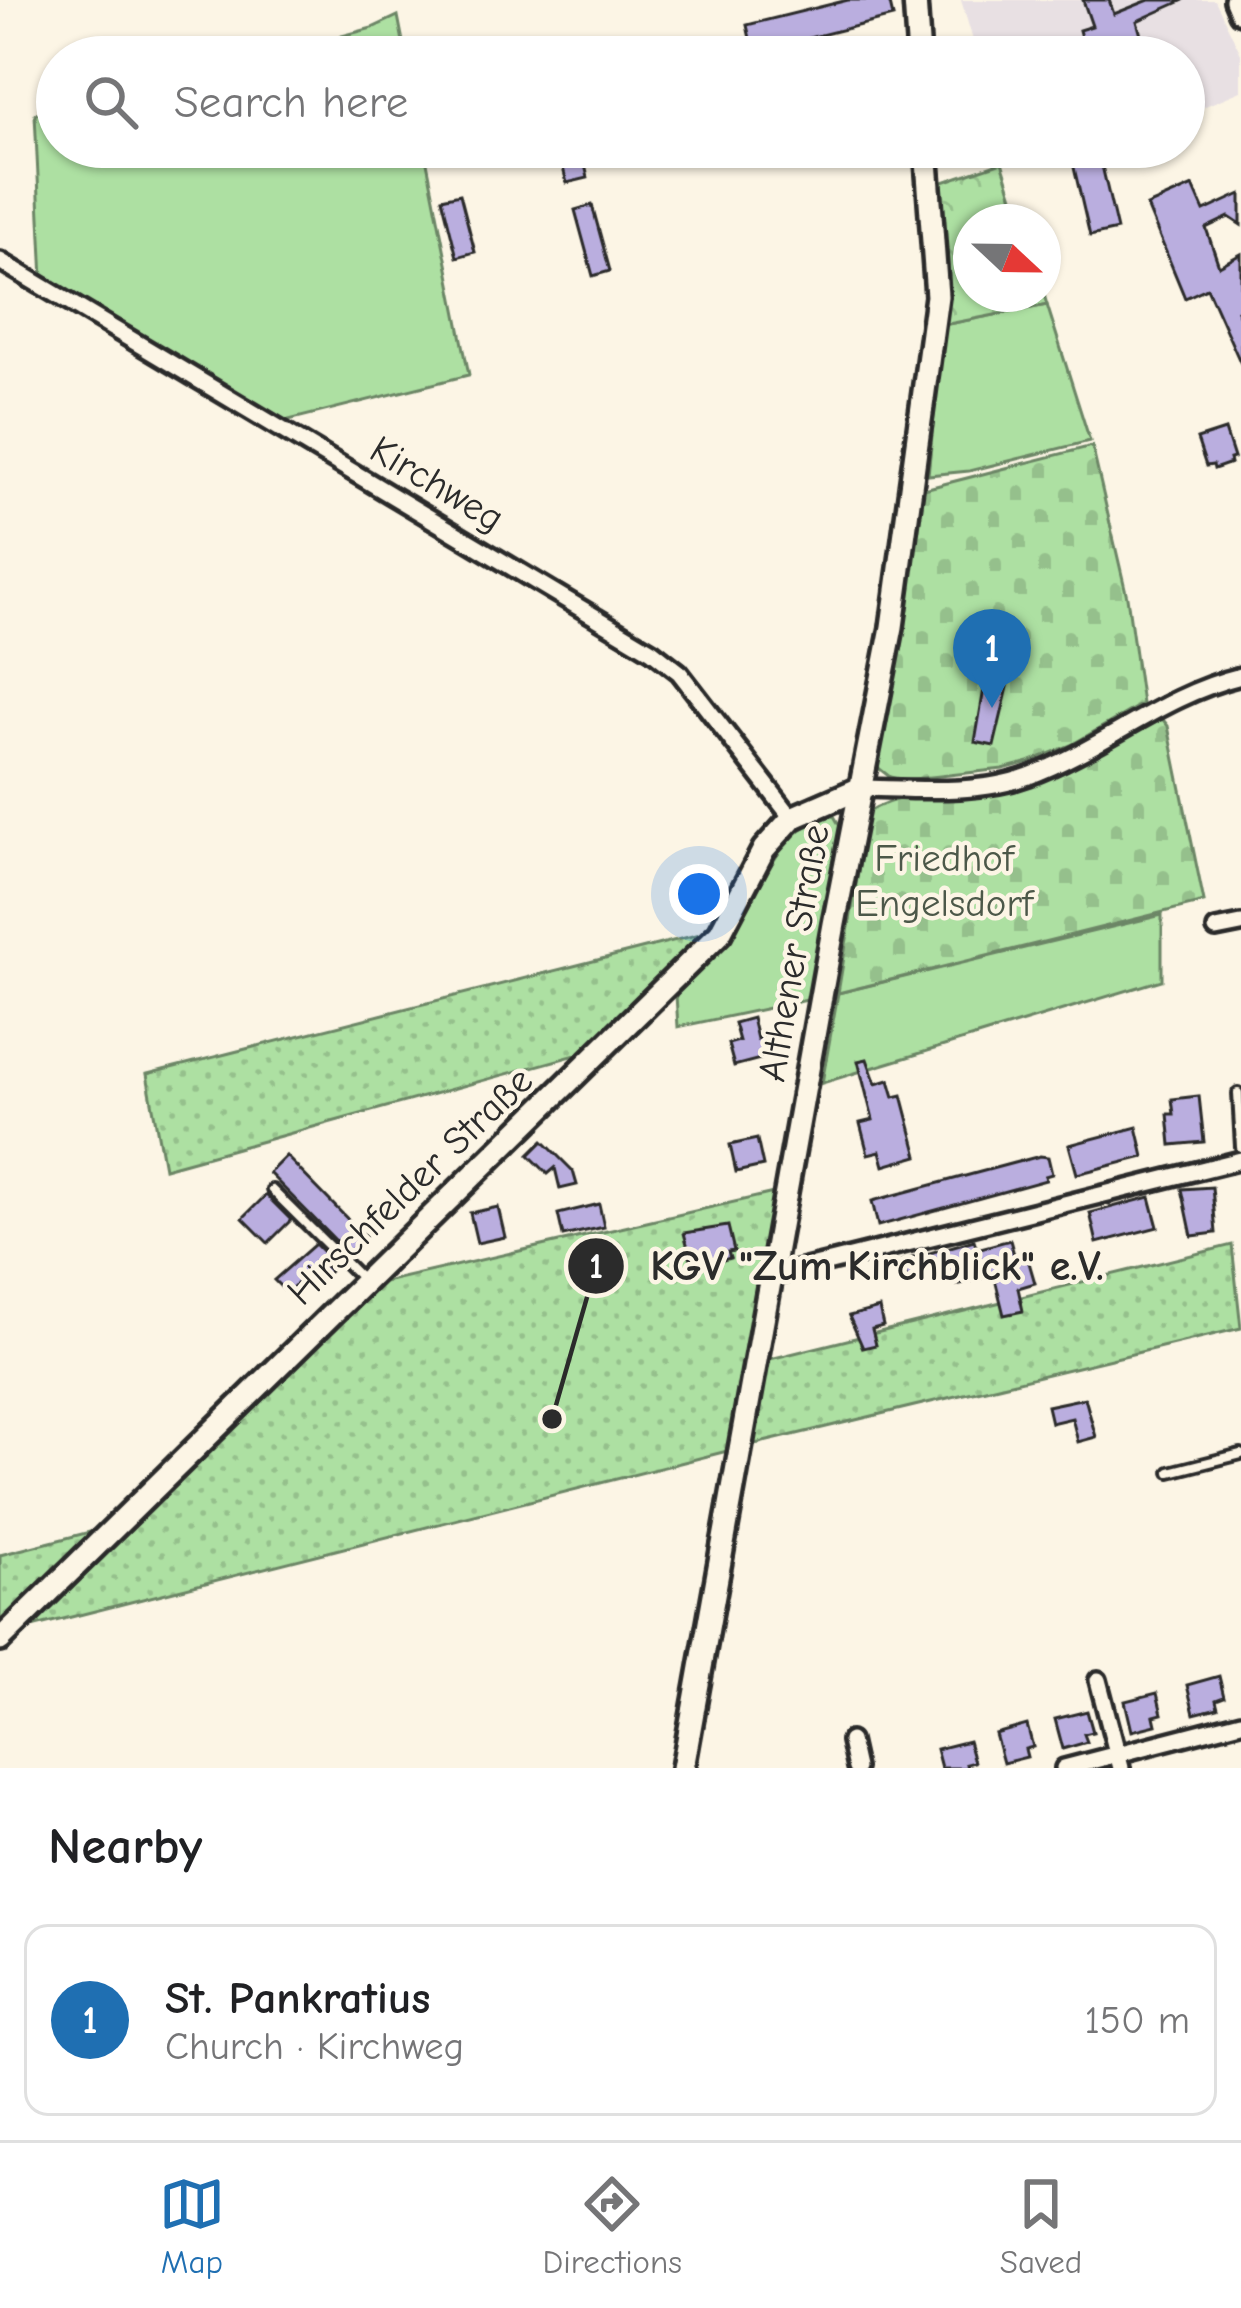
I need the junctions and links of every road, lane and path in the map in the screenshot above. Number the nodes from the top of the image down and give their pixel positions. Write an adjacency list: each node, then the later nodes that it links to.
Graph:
1 (915, 0): 4 (main road)
2 (1236, 0): 3 (main road)
3 (1241, 12)
4 (918, 36)
5 (928, 168): 8 (main road, Althener Straße)
6 (0, 261): 9 (street, Kirchweg)
7 (1241, 676): 8 (street)
8 (861, 788): 9 (main road, Hirschfelder Straße); 16 (main road, Althener Straße)
9 (792, 818): 17 (main road, Hirschfelder Straße)
10 (1241, 924): 11 (street)
11 (1216, 929)
12 (1238, 1093): 13 (lane)
13 (1241, 1147)
14 (1241, 1160): 16 (street)
15 (272, 1190): 17 (lane)
16 (774, 1276): 25 (main road, Althener Straße)
17 (364, 1281): 20 (main road, Hirschfelder Straße)
18 (1241, 1454): 19 (lane)
19 (1170, 1472)
20 (0, 1640)
21 (1098, 1680): 24 (street)
22 (1240, 1725): 24 (street)
23 (850, 1741): 26 (street)
24 (1119, 1761): 27 (street)
25 (683, 1768)
26 (856, 1768)
27 (1064, 1768)

